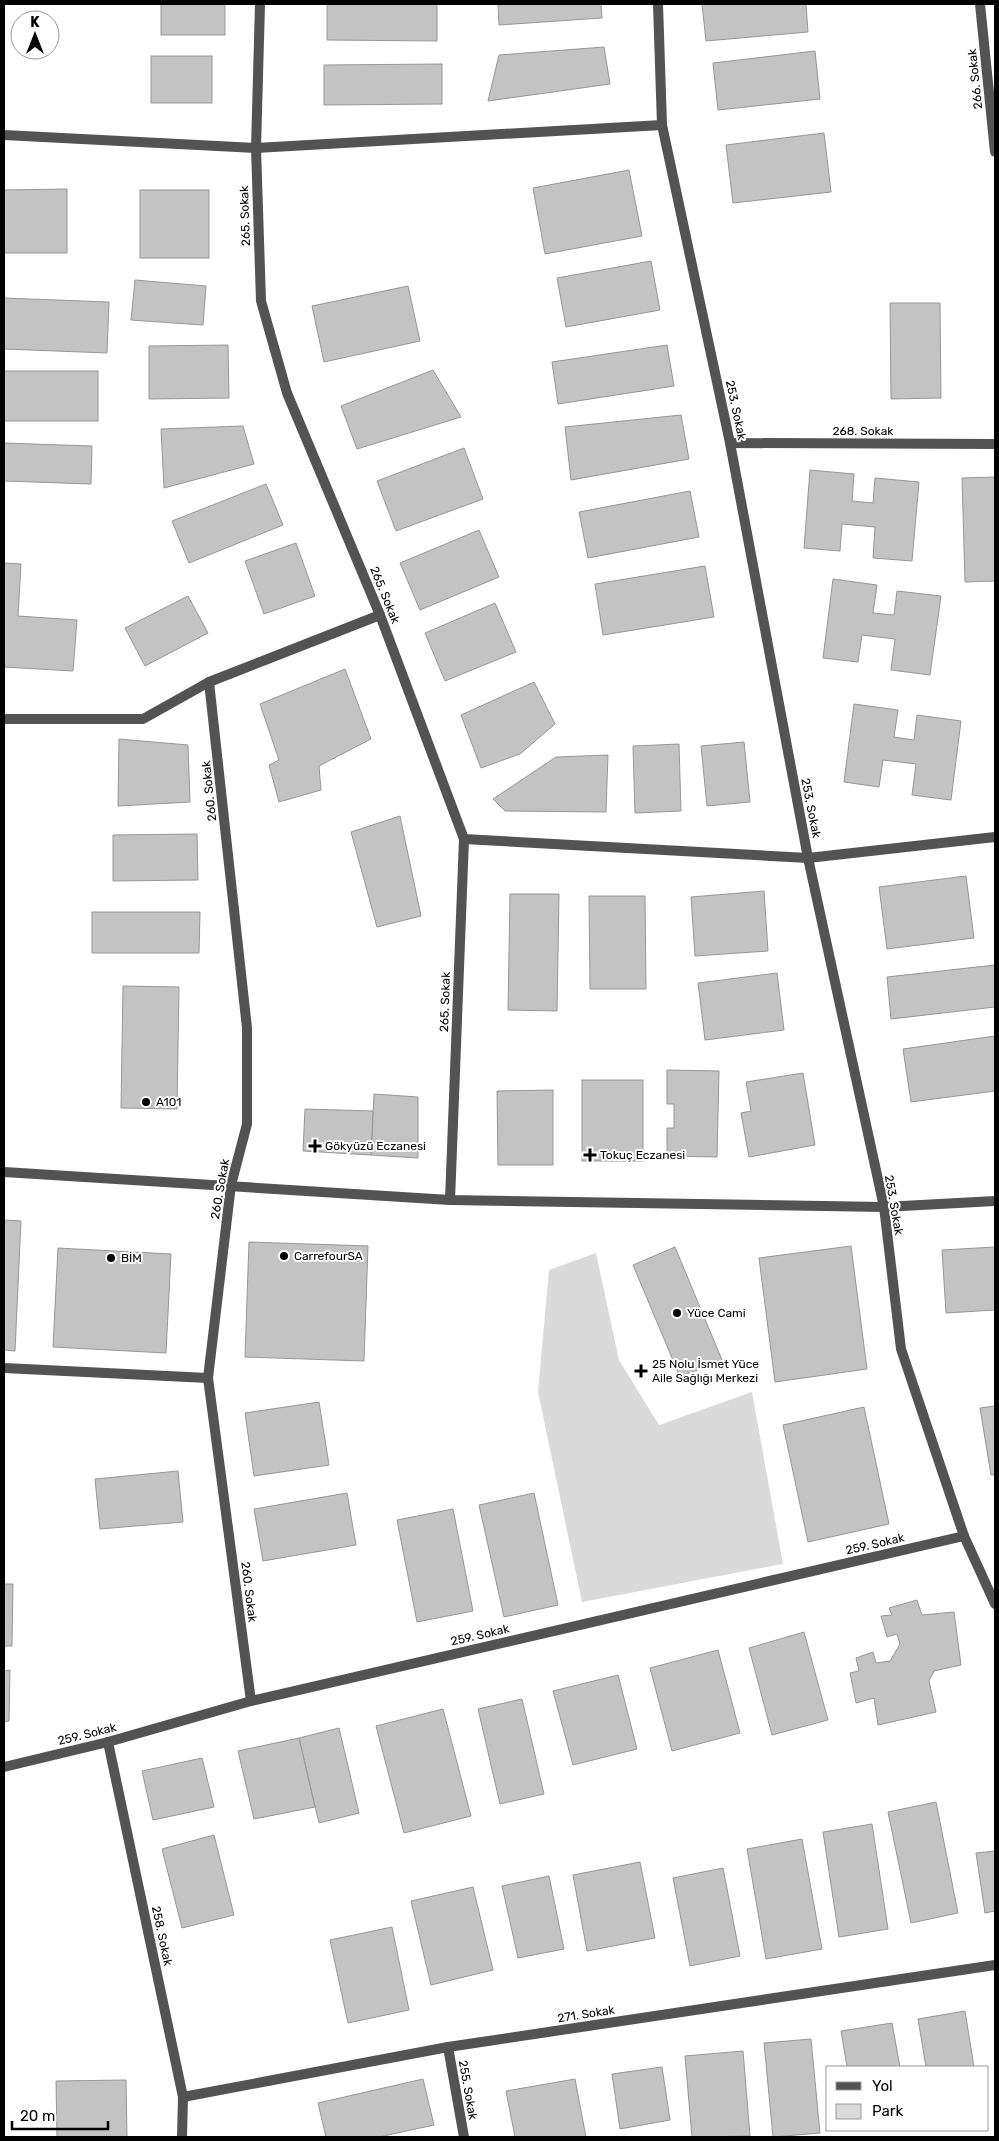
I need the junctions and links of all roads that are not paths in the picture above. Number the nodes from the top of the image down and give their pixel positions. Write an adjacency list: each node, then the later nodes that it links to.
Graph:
1 (260, 4): 6 (street, 265. Sokak)
2 (658, 4): 4 (street, 253. Sokak)
3 (980, 4): 7 (street, 266. Sokak)
4 (662, 125): 6 (street); 8 (street, 253. Sokak)
5 (4, 135): 6 (street)
6 (256, 148): 10 (street, 265. Sokak)
7 (995, 152)
8 (730, 443): 9 (street, 268. Sokak); 15 (street, 253. Sokak)
9 (995, 444)
10 (380, 615): 11 (street); 14 (street, 265. Sokak)
11 (209, 682): 12 (street); 17 (street, 260. Sokak)
12 (4, 719)
13 (995, 837): 15 (street)
14 (464, 840): 15 (street); 18 (street, 265. Sokak)
15 (808, 858): 20 (street, 253. Sokak)
16 (4, 1172): 17 (street)
17 (231, 1185): 18 (street); 22 (street, 260. Sokak)
18 (450, 1200): 20 (street)
19 (995, 1201): 20 (street)
20 (884, 1207): 23 (street, 253. Sokak)
21 (4, 1368): 22 (street)
22 (208, 1378): 25 (street, 260. Sokak)
23 (964, 1536): 24 (street, 253. Sokak); 25 (street, 259. Sokak)
24 (995, 1604)
25 (250, 1701): 26 (street, 259. Sokak)
26 (108, 1742): 27 (street, 259. Sokak); 30 (street, 258. Sokak)
27 (4, 1767)
28 (995, 1965): 29 (street, 271. Sokak)
29 (448, 2047): 30 (street, 271. Sokak); 32 (street, 255. Sokak)
30 (183, 2097): 31 (street, 258. Sokak)
31 (182, 2137)
32 (464, 2137)

